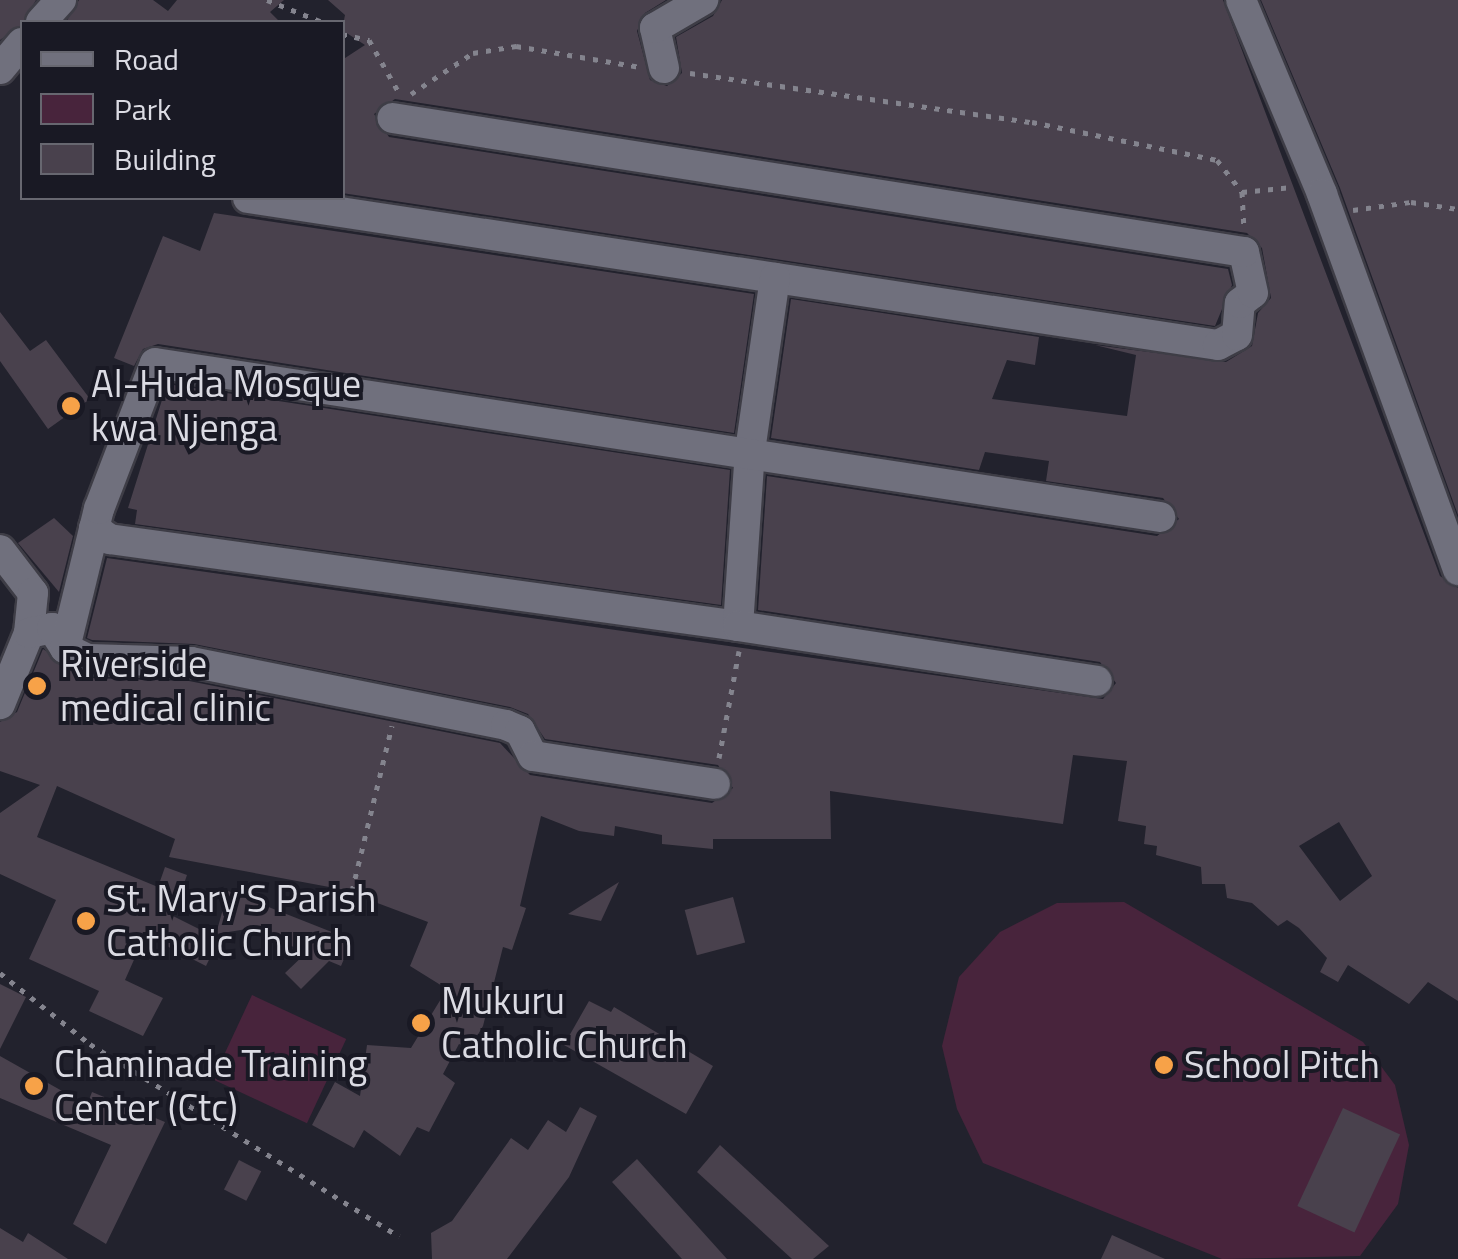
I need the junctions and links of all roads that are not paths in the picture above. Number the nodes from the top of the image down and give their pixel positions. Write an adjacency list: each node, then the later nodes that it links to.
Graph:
1 (61, 0): 4 (street)
2 (703, 0): 5 (street)
3 (1241, 0): 13 (street)
4 (43, 20)
5 (664, 68)
6 (396, 106): 8 (street)
7 (261, 200): 8 (street)
8 (775, 278): 9 (street)
9 (750, 451): 10 (street); 11 (street); 15 (street)
10 (1160, 517)
11 (94, 528): 15 (street); 16 (street)
12 (0, 550): 14 (street)
13 (1458, 570)
14 (30, 633): 16 (street); 18 (street)
15 (739, 637): 17 (street)
16 (65, 648): 19 (street)
17 (1097, 681)
18 (0, 704)
19 (715, 784)

